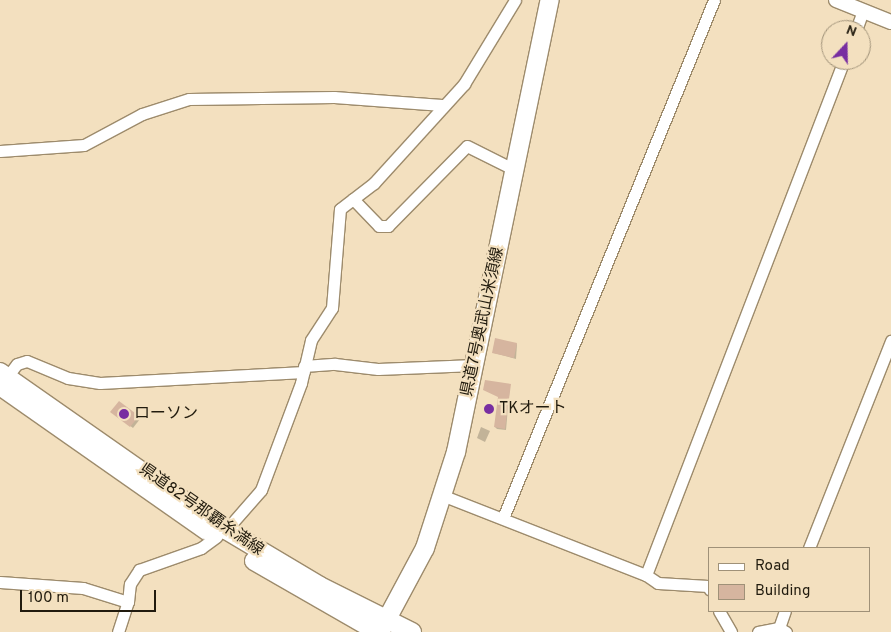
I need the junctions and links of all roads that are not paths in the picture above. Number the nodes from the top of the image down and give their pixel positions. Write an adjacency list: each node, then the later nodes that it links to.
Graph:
1 (515, 0): 9 (street)
2 (550, 0): 11 (main road, 県道7号奥武山米須線)
3 (714, 0): 18 (street)
4 (836, 0): 5 (street)
5 (863, 11): 6 (street); 7 (street)
6 (860, 20)
7 (891, 22)
8 (840, 70): 21 (street)
9 (442, 105): 10 (street); 12 (street)
10 (0, 151)
11 (515, 170): 12 (street); 14 (main road, 県道7号奥武山米須線)
12 (353, 199): 15 (street)
13 (891, 341): 20 (street)
14 (474, 365): 15 (street); 17 (main road, 県道7号奥武山米須線)
15 (304, 369): 16 (street); 19 (street)
16 (2, 378): 19 (main road, 県道82号那覇糸満線)
17 (444, 496): 18 (street); 27 (main road, 県道7号奥武山米須線)
18 (503, 518): 21 (street)
19 (221, 534): 24 (street); 27 (main road, 県道82号那覇糸満線)
20 (810, 547)
21 (646, 575): 23 (street)
22 (0, 582): 24 (street)
23 (708, 586)
24 (128, 602): 29 (street)
25 (720, 612): 31 (street)
26 (785, 612): 28 (street)
27 (382, 628): 30 (main road, 県道82号那覇糸満線)
28 (782, 630): 32 (street)
29 (118, 632)
30 (412, 632)
31 (731, 632)
32 (758, 632)

